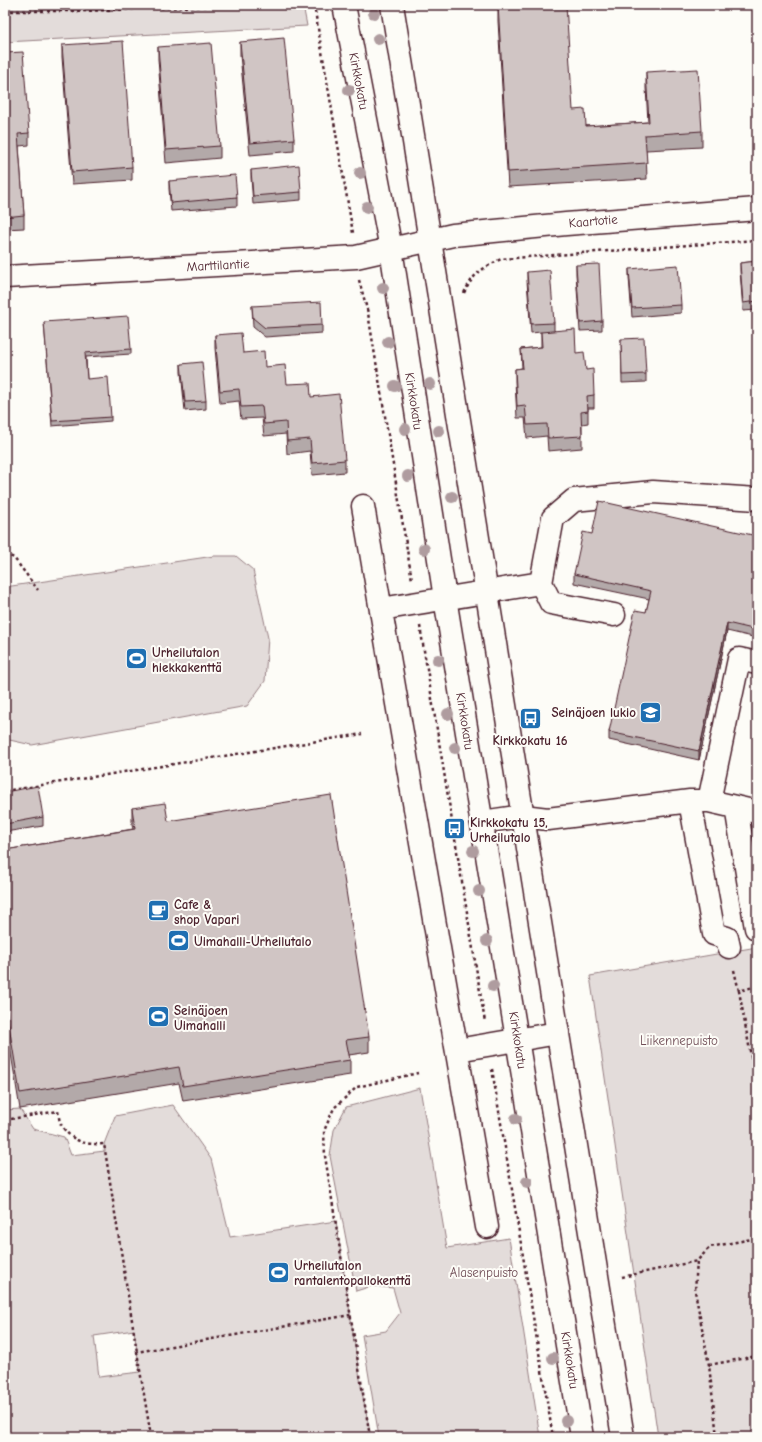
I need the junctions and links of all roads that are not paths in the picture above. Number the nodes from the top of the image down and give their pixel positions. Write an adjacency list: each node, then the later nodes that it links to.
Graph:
1 (344, 5): 5 (main road, Kirkkokatu)
2 (392, 5): 4 (main road)
3 (757, 209): 4 (main road, Kaartotie)
4 (430, 240): 5 (main road, Marttilantie); 10 (main road)
5 (391, 249): 6 (main road, Marttilantie); 11 (main road, Kirkkokatu)
6 (5, 277)
7 (757, 499): 9 (main road)
8 (363, 506): 12 (main road)
9 (541, 583): 10 (main road); 13 (main road)
10 (486, 592): 11 (main road); 18 (main road)
11 (445, 598): 12 (main road); 19 (main road, Kirkkokatu)
12 (381, 609): 24 (main road)
13 (614, 616)
14 (757, 663): 15 (main road)
15 (699, 801): 16 (main road); 18 (main road); 21 (main road)
16 (736, 807): 17 (main road); 20 (main road)
17 (757, 812)
18 (523, 816): 19 (main road); 22 (main road)
19 (482, 822): 23 (main road, Kirkkokatu)
20 (756, 928)
21 (729, 947)
22 (558, 1033): 23 (main road); 27 (main road)
23 (518, 1040): 24 (main road); 26 (main road, Kirkkokatu)
24 (457, 1050): 25 (main road)
25 (487, 1227)
26 (582, 1437)
27 (623, 1437)

